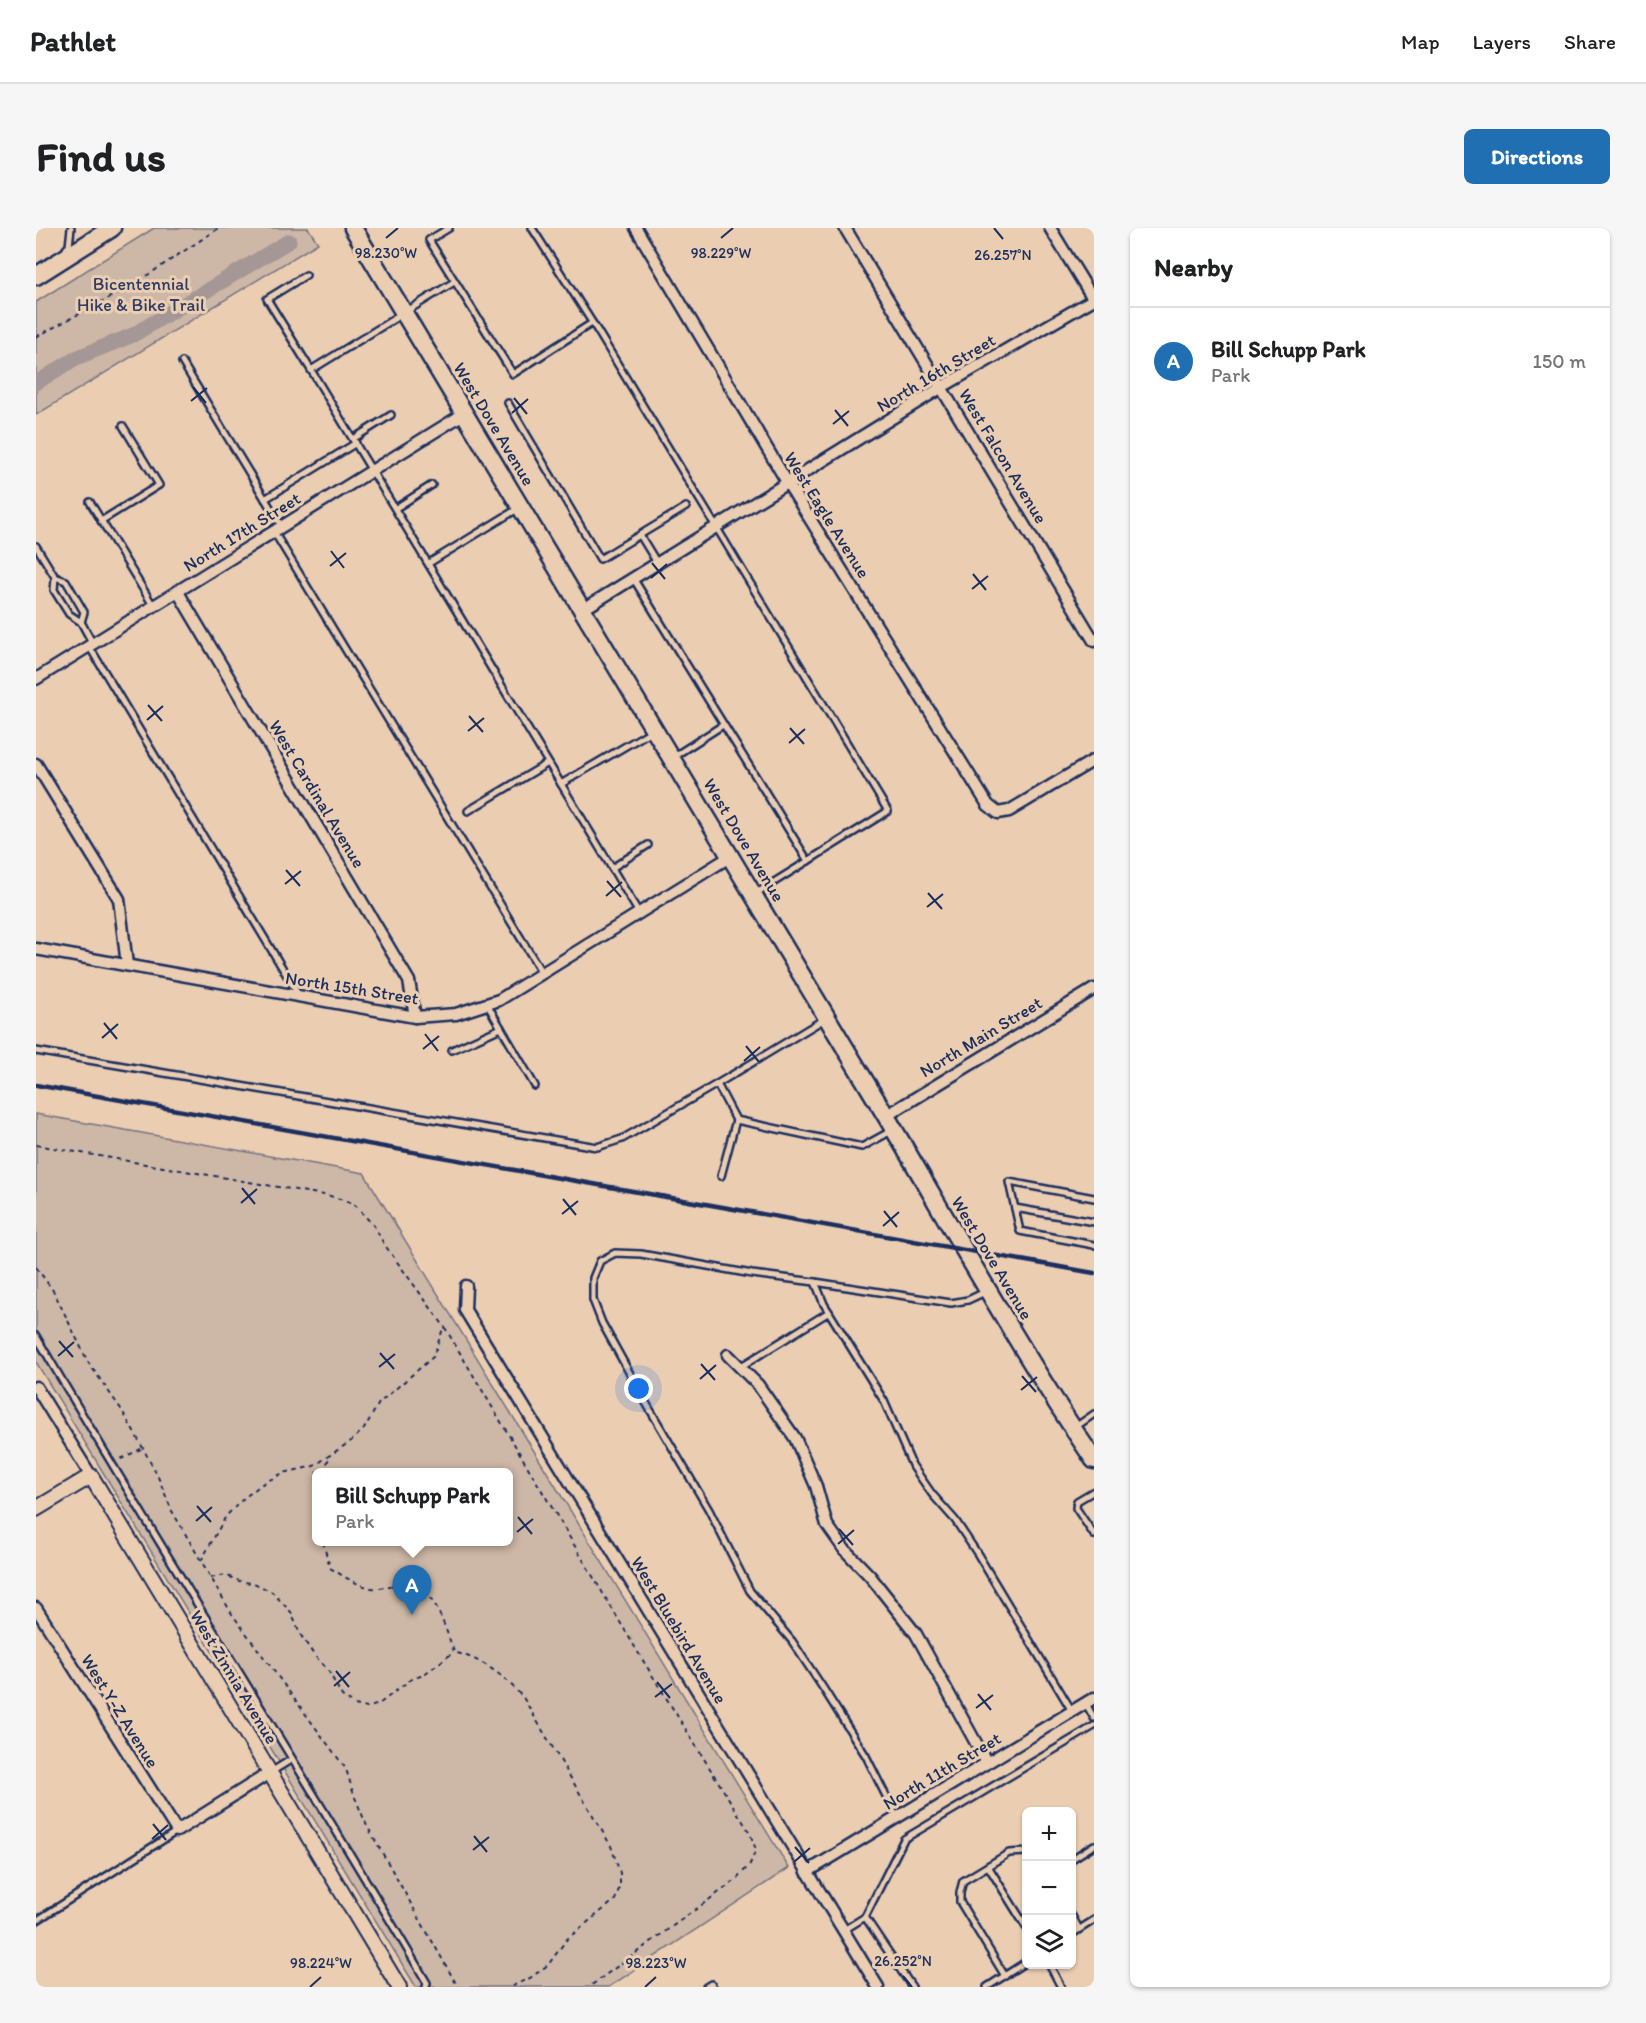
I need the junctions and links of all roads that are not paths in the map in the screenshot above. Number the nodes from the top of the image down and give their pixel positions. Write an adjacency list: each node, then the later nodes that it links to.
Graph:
1 (71, 228): 9 (lane)
2 (112, 228): 9 (main road)
3 (448, 228): 12 (lane)
4 (532, 228): 15 (lane)
5 (636, 228): 25 (street, West Eagle Avenue)
6 (846, 228): 18 (street, West Falcon Avenue)
7 (1050, 228): 13 (street)
8 (357, 234): 14 (main road, West Dove Avenue)
9 (56, 263): 11 (main road)
10 (306, 275): 17 (lane)
11 (36, 276)
12 (454, 282): 14 (lane); 15 (lane)
13 (1094, 299): 18 (street, North 16th Street)
14 (404, 313): 17 (lane); 20 (main road, West Dove Avenue)
15 (592, 323): 33 (lane)
16 (182, 362): 27 (lane)
17 (311, 370): 23 (lane)
18 (942, 387): 25 (street, North 16th Street); 45 (street, West Falcon Avenue)
19 (508, 403): 35 (lane)
20 (465, 413): 24 (street, North 17th Street); 29 (main road, West Dove Avenue)
21 (391, 415): 23 (lane)
22 (123, 426): 32 (lane)
23 (355, 441): 24 (lane); 27 (lane)
24 (373, 471): 31 (lane); 34 (street, North 17th Street)
25 (787, 482): 33 (street, North 16th Street); 51 (street, West Eagle Avenue)
26 (432, 485): 31 (lane)
27 (265, 499): 34 (lane)
28 (90, 502): 32 (lane)
29 (521, 507): 37 (lane); 43 (main road, West Dove Avenue)
30 (686, 507): 35 (lane)
31 (396, 508): 37 (lane)
32 (101, 521): 42 (lane)
33 (715, 527): 38 (street, North 16th Street); 58 (lane)
34 (278, 530): 41 (street, North 17th Street); 64 (lane)
35 (640, 535): 38 (lane)
36 (36, 546): 39 (lane)
37 (429, 563): 52 (lane)
38 (657, 563): 40 (street, North 16th Street)
39 (56, 577): 44 (lane); 44 (lane)
40 (633, 578): 43 (street, North 16th Street); 48 (lane)
41 (178, 592): 42 (street, North 17th Street); 68 (street, West Cardinal Avenue)
42 (153, 607): 46 (street, North 17th Street)
43 (582, 610): 49 (main road, West Dove Avenue)
44 (81, 621): 46 (lane)
45 (1094, 640)
46 (91, 645): 47 (street, North 17th Street); 66 (lane)
47 (36, 679)
48 (723, 725): 50 (lane); 58 (lane)
49 (654, 729): 50 (main road, West Dove Avenue); 54 (lane)
50 (672, 758): 57 (main road, West Dove Avenue)
51 (1094, 760)
52 (548, 763): 54 (lane); 55 (lane)
53 (36, 764): 63 (street)
54 (561, 784): 59 (lane)
55 (468, 811)
56 (648, 845): 59 (lane)
57 (731, 856): 60 (main road, West Dove Avenue); 61 (street, North 15th Street)
58 (808, 861): 60 (lane)
59 (612, 868): 61 (lane)
60 (754, 894): 69 (main road, West Dove Avenue)
61 (639, 913): 64 (street, North 15th Street)
62 (36, 950): 63 (street, North 15th Street)
63 (127, 965): 66 (street, North 15th Street)
64 (542, 973): 67 (street, North 15th Street)
65 (1094, 989): 76 (street, North Main Street)
66 (299, 996): 68 (street, North 15th Street)
67 (487, 1004): 68 (street, North 15th Street); 70 (lane)
68 (415, 1017)
69 (828, 1017): 73 (lane); 76 (main road, West Dove Avenue)
70 (501, 1028): 71 (lane); 74 (lane)
71 (452, 1050)
72 (36, 1051): 73 (lane)
73 (717, 1084): 75 (lane)
74 (535, 1086)
75 (736, 1120): 76 (lane); 77 (lane)
76 (890, 1122): 84 (main road, West Dove Avenue)
77 (721, 1176)
78 (1094, 1198): 79 (lane)
79 (1015, 1208): 80 (lane); 81 (lane)
80 (1094, 1222)
81 (1094, 1245)
82 (815, 1282): 84 (lane); 85 (lane); 105 (lane)
83 (466, 1286): 111 (street, West Bluebird Avenue)
84 (988, 1290): 91 (main road, West Dove Avenue)
85 (829, 1312): 88 (lane); 99 (lane)
86 (36, 1336): 102 (lane)
87 (728, 1355): 88 (street)
88 (740, 1367): 103 (street)
89 (36, 1387): 93 (street, West Zinnia Avenue)
90 (1094, 1414): 91 (lane)
91 (1073, 1429): 92 (main road, West Dove Avenue)
92 (1094, 1460)
93 (91, 1476): 95 (street); 104 (street, West Zinnia Avenue)
94 (1094, 1491): 96 (lane)
95 (36, 1509)
96 (1094, 1535)
97 (36, 1608): 106 (street, West Y-Z Avenue)
98 (1090, 1701): 99 (street, North 11th Street); 100 (lane)
99 (1072, 1711): 103 (street, North 11th Street)
100 (1094, 1718)
101 (1094, 1726): 112 (lane)
102 (292, 1759): 104 (lane); 124 (lane)
103 (987, 1763): 105 (street, North 11th Street)
104 (271, 1772): 106 (street); 123 (street, West Zinnia Avenue)
105 (897, 1818): 111 (street, North 11th Street)
106 (177, 1831): 114 (lane)
107 (1094, 1845): 109 (lane)
108 (1022, 1852): 110 (lane)
109 (1076, 1856)
110 (988, 1866): 115 (lane); 122 (lane)
111 (807, 1872): 118 (street, West Bluebird Avenue)
112 (866, 1917): 118 (lane); 128 (lane)
113 (1094, 1920): 117 (lane)
114 (36, 1921)
115 (1022, 1921)
116 (1076, 1924): 117 (lane)
117 (1079, 1929): 119 (lane)
118 (843, 1930): 127 (street, West Bluebird Avenue)
119 (1076, 1931)
120 (1022, 1965): 122 (lane)
121 (1051, 1969): 130 (lane)
122 (1005, 1976): 129 (lane)
123 (399, 1987)
124 (426, 1987)
125 (706, 1987): 126 (lane)
126 (713, 1987)
127 (878, 1987)
128 (912, 1987)
129 (987, 1987)
130 (1061, 1987)

